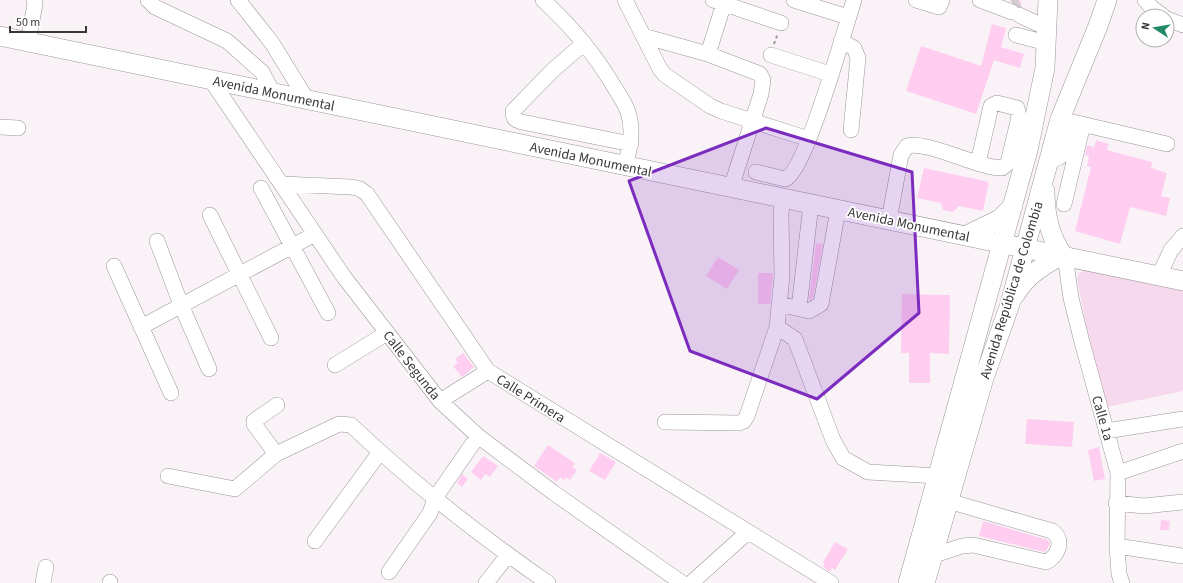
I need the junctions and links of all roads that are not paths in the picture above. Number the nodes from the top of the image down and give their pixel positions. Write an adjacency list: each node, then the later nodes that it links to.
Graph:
1 (34, 0): 23 (street)
2 (148, 0): 29 (street)
3 (238, 0): 30 (street)
4 (543, 0): 24 (street)
5 (625, 0): 20 (street)
6 (794, 0): 16 (street)
7 (854, 0): 16 (street)
8 (916, 0): 9 (street)
9 (942, 0)
10 (980, 0): 21 (street)
11 (1048, 0): 21 (main road, Avenida República de Colombia)
12 (1107, 0): 32 (main road, Avenida República de Colombia)
13 (1145, 0): 15 (street)
14 (721, 1): 17 (street); 25 (street)
15 (1152, 8)
16 (848, 18): 22 (street)
17 (781, 23)
18 (1016, 35): 21 (street)
19 (0, 36): 23 (main road, Avenida Monumental)
20 (643, 36): 25 (street); 31 (street)
21 (1047, 36): 49 (main road, Avenida República de Colombia)
22 (841, 41): 27 (street); 35 (street)
23 (28, 42): 28 (main road, Avenida Monumental)
24 (584, 44): 37 (street); 37 (street)
25 (708, 54): 31 (street)
26 (771, 55): 27 (street)
27 (830, 74): 36 (street)
28 (212, 80): 29 (main road, Avenida Monumental); 43 (street, Calle Segunda)
29 (273, 93): 30 (main road, Avenida Monumental)
30 (307, 100): 40 (main road, Avenida Monumental)
31 (752, 121): 36 (street); 45 (street)
32 (1072, 122): 38 (street); 42 (main road, Avenida República de Colombia); 48 (street)
33 (0, 126): 34 (street)
34 (18, 128)
35 (851, 130)
36 (809, 139): 41 (street)
37 (631, 144): 40 (street)
38 (1167, 144)
39 (978, 163): 52 (street)
40 (625, 166): 45 (main road, Avenida Monumental)
41 (756, 172)
42 (1045, 177): 59 (main road, Avenida República de Colombia); 60 (main road)
43 (282, 184): 53 (street, Calle Segunda); 77 (street, Calle Primera)
44 (261, 188): 58 (street)
45 (731, 188): 46 (main road, Avenida Monumental)
46 (783, 198): 47 (main road, Avenida Monumental); 66 (street)
47 (811, 204): 50 (main road, Avenida Monumental); 69 (street)
48 (1064, 204)
49 (1013, 206): 54 (main road); 57 (main road, Avenida República de Colombia)
50 (838, 210): 52 (main road, Avenida Monumental); 69 (street)
51 (210, 215): 63 (street)
52 (889, 220): 54 (main road, Avenida Monumental)
53 (315, 234): 58 (street); 73 (street, Calle Segunda)
54 (965, 236): 57 (main road, Avenida Monumental); 62 (main road)
55 (1183, 236): 64 (street)
56 (157, 240): 68 (street)
57 (1003, 243): 59 (main road, Avenida Monumental); 62 (main road, Avenida República de Colombia)
58 (291, 247): 63 (street); 70 (street)
59 (1024, 248): 60 (main road, Avenida Monumental); 67 (main road, Avenida República de Colombia)
60 (1064, 256): 64 (main road, Avenida Monumental); 67 (main road); 83 (street, Calle 1a)
61 (114, 266): 72 (street)
62 (995, 273): 90 (main road, Avenida República de Colombia)
63 (240, 274): 68 (street); 74 (street)
64 (1159, 276): 65 (main road, Avenida Monumental)
65 (1183, 281)
66 (779, 304): 69 (street); 71 (street)
67 (1010, 304): 92 (main road, Avenida República de Colombia)
68 (181, 306): 72 (street); 76 (street)
69 (799, 308)
70 (328, 313)
71 (777, 326): 82 (street); 90 (street)
72 (141, 327): 78 (street)
73 (387, 333): 75 (street); 79 (street, Calle Segunda)
74 (271, 338)
75 (335, 366)
76 (209, 369)
77 (488, 370): 79 (street); 95 (street, Calle Primera)
78 (171, 393)
79 (440, 401): 84 (street, Calle Segunda)
80 (277, 405): 87 (street)
81 (1183, 419): 83 (street)
82 (665, 422)
83 (1106, 431): 88 (street, Calle 1a)
84 (478, 436): 91 (street); 106 (street, Calle Segunda)
85 (1183, 451): 88 (street)
86 (380, 452): 87 (street); 91 (street); 96 (street)
87 (276, 454): 89 (street)
88 (1118, 473): 94 (street, Calle 1a)
89 (168, 476)
90 (938, 476): 97 (main road, Avenida República de Colombia)
91 (435, 498): 99 (street); 102 (street)
92 (948, 501): 97 (main road, Avenida República de Colombia); 97 (street)
93 (1183, 502): 94 (street)
94 (1116, 503): 98 (street, Calle 1a)
95 (748, 532): 107 (street); 108 (street, Calle Primera)
96 (315, 541)
97 (930, 543): 109 (main road, Avenida República de Colombia); 110 (main road, Avenida República de Colombia)
98 (1117, 546): 100 (street); 111 (street, Calle 1a)
99 (508, 555): 104 (street); 105 (street)
100 (1183, 556)
101 (46, 567): 103 (street)
102 (389, 572)
103 (43, 583)
104 (486, 583)
105 (548, 583)
106 (682, 583)
107 (691, 583)
108 (831, 583)
109 (908, 583)
110 (925, 583)
111 (1122, 583)

